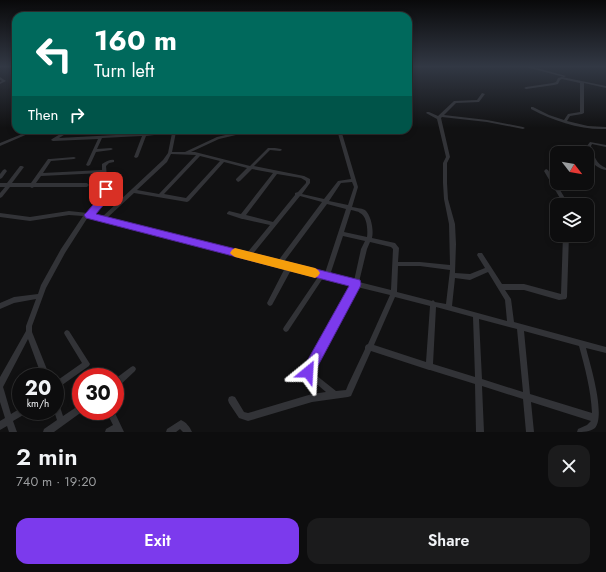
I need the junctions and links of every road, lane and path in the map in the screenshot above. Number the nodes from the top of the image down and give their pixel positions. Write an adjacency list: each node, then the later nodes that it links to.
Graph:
1 (532, 87): 3 (street)
2 (582, 87): 8 (street)
3 (526, 88)
4 (482, 94): 7 (street)
5 (532, 108): 8 (street)
6 (428, 113): 7 (street)
7 (440, 117): 9 (street); 68 (street)
8 (566, 121): 10 (street)
9 (523, 128)
10 (606, 128)
11 (26, 134): 19 (street)
12 (63, 134): 18 (street)
13 (144, 134): 17 (street); 27 (street)
14 (174, 134): 25 (street)
15 (235, 134): 24 (street)
16 (340, 134): 42 (street)
17 (119, 136): 18 (street)
18 (101, 137): 22 (street)
19 (0, 145)
20 (606, 146): 34 (street)
21 (111, 149): 22 (street)
22 (94, 150): 31 (street)
23 (280, 150): 33 (street)
24 (188, 152): 25 (street); 26 (street)
25 (170, 153): 47 (street)
26 (199, 154): 30 (street); 50 (street)
27 (136, 156)
28 (74, 158): 39 (street)
29 (112, 161): 36 (street)
30 (223, 161): 33 (street); 50 (street)
31 (88, 165)
32 (22, 167): 45 (street)
33 (250, 167): 37 (street); 41 (street)
34 (606, 169)
35 (5, 171): 40 (street)
36 (104, 171): 39 (street); 56 (street)
37 (276, 172): 48 (street); 57 (street)
38 (546, 172): 51 (street)
39 (40, 175): 46 (street)
40 (0, 176)
41 (238, 180)
42 (354, 180): 52 (street); 53 (street)
43 (0, 185): 45 (street)
44 (87, 185): 46 (street)
45 (8, 186): 46 (street); 49 (street)
46 (32, 186)
47 (133, 191): 50 (street); 58 (street)
48 (297, 194): 52 (street); 59 (street)
49 (0, 196)
50 (160, 196)
51 (563, 198)
52 (327, 201): 53 (street); 65 (street)
53 (349, 207): 60 (street); 61 (street)
54 (229, 213): 57 (street)
55 (0, 215): 56 (street)
56 (88, 215): 58 (street); 75 (street)
57 (242, 217): 59 (street)
58 (103, 219): 64 (street)
59 (273, 224): 64 (street)
60 (341, 233): 61 (street); 71 (street)
61 (368, 240): 66 (street); 72 (street)
62 (566, 242): 73 (street)
63 (480, 255): 69 (street)
64 (248, 256): 65 (street)
65 (279, 264): 67 (street)
66 (396, 264): 68 (street); 74 (street)
67 (289, 266): 71 (street); 76 (street)
68 (453, 268): 70 (street)
69 (489, 269): 70 (street); 73 (street)
70 (452, 275): 79 (street)
71 (324, 276): 72 (street); 83 (street)
72 (356, 284): 74 (street); 97 (street)
73 (501, 287): 81 (street)
74 (394, 294): 77 (street); 87 (street)
75 (40, 296): 78 (street); 84 (street)
76 (270, 303)
77 (433, 304): 79 (street); 89 (street)
78 (0, 306)
79 (449, 308): 80 (street)
80 (476, 315): 81 (street); 94 (street)
81 (511, 324): 82 (street)
82 (520, 327): 86 (street); 98 (street)
83 (286, 329)
84 (29, 332): 90 (street); 95 (street)
85 (67, 333): 93 (street)
86 (581, 343): 88 (street); 101 (street)
87 (368, 348): 89 (street); 97 (street)
88 (606, 350)
89 (429, 367): 94 (street)
90 (43, 368)
91 (133, 369): 92 (street)
92 (124, 376)
93 (64, 380)
94 (478, 381): 98 (street); 111 (street)
95 (0, 384)
96 (0, 390): 102 (street)
97 (334, 394): 99 (street)
98 (526, 397): 101 (street); 112 (street)
99 (232, 400)
100 (72, 414): 103 (street)
101 (594, 418): 113 (street)
102 (10, 421): 104 (street); 106 (street)
103 (61, 421): 107 (street)
104 (0, 426)
105 (118, 429): 108 (street)
106 (13, 432)
107 (47, 432)
108 (110, 432)
109 (170, 432): 110 (street)
110 (188, 432)
111 (480, 432)
112 (530, 432)
113 (581, 432)

